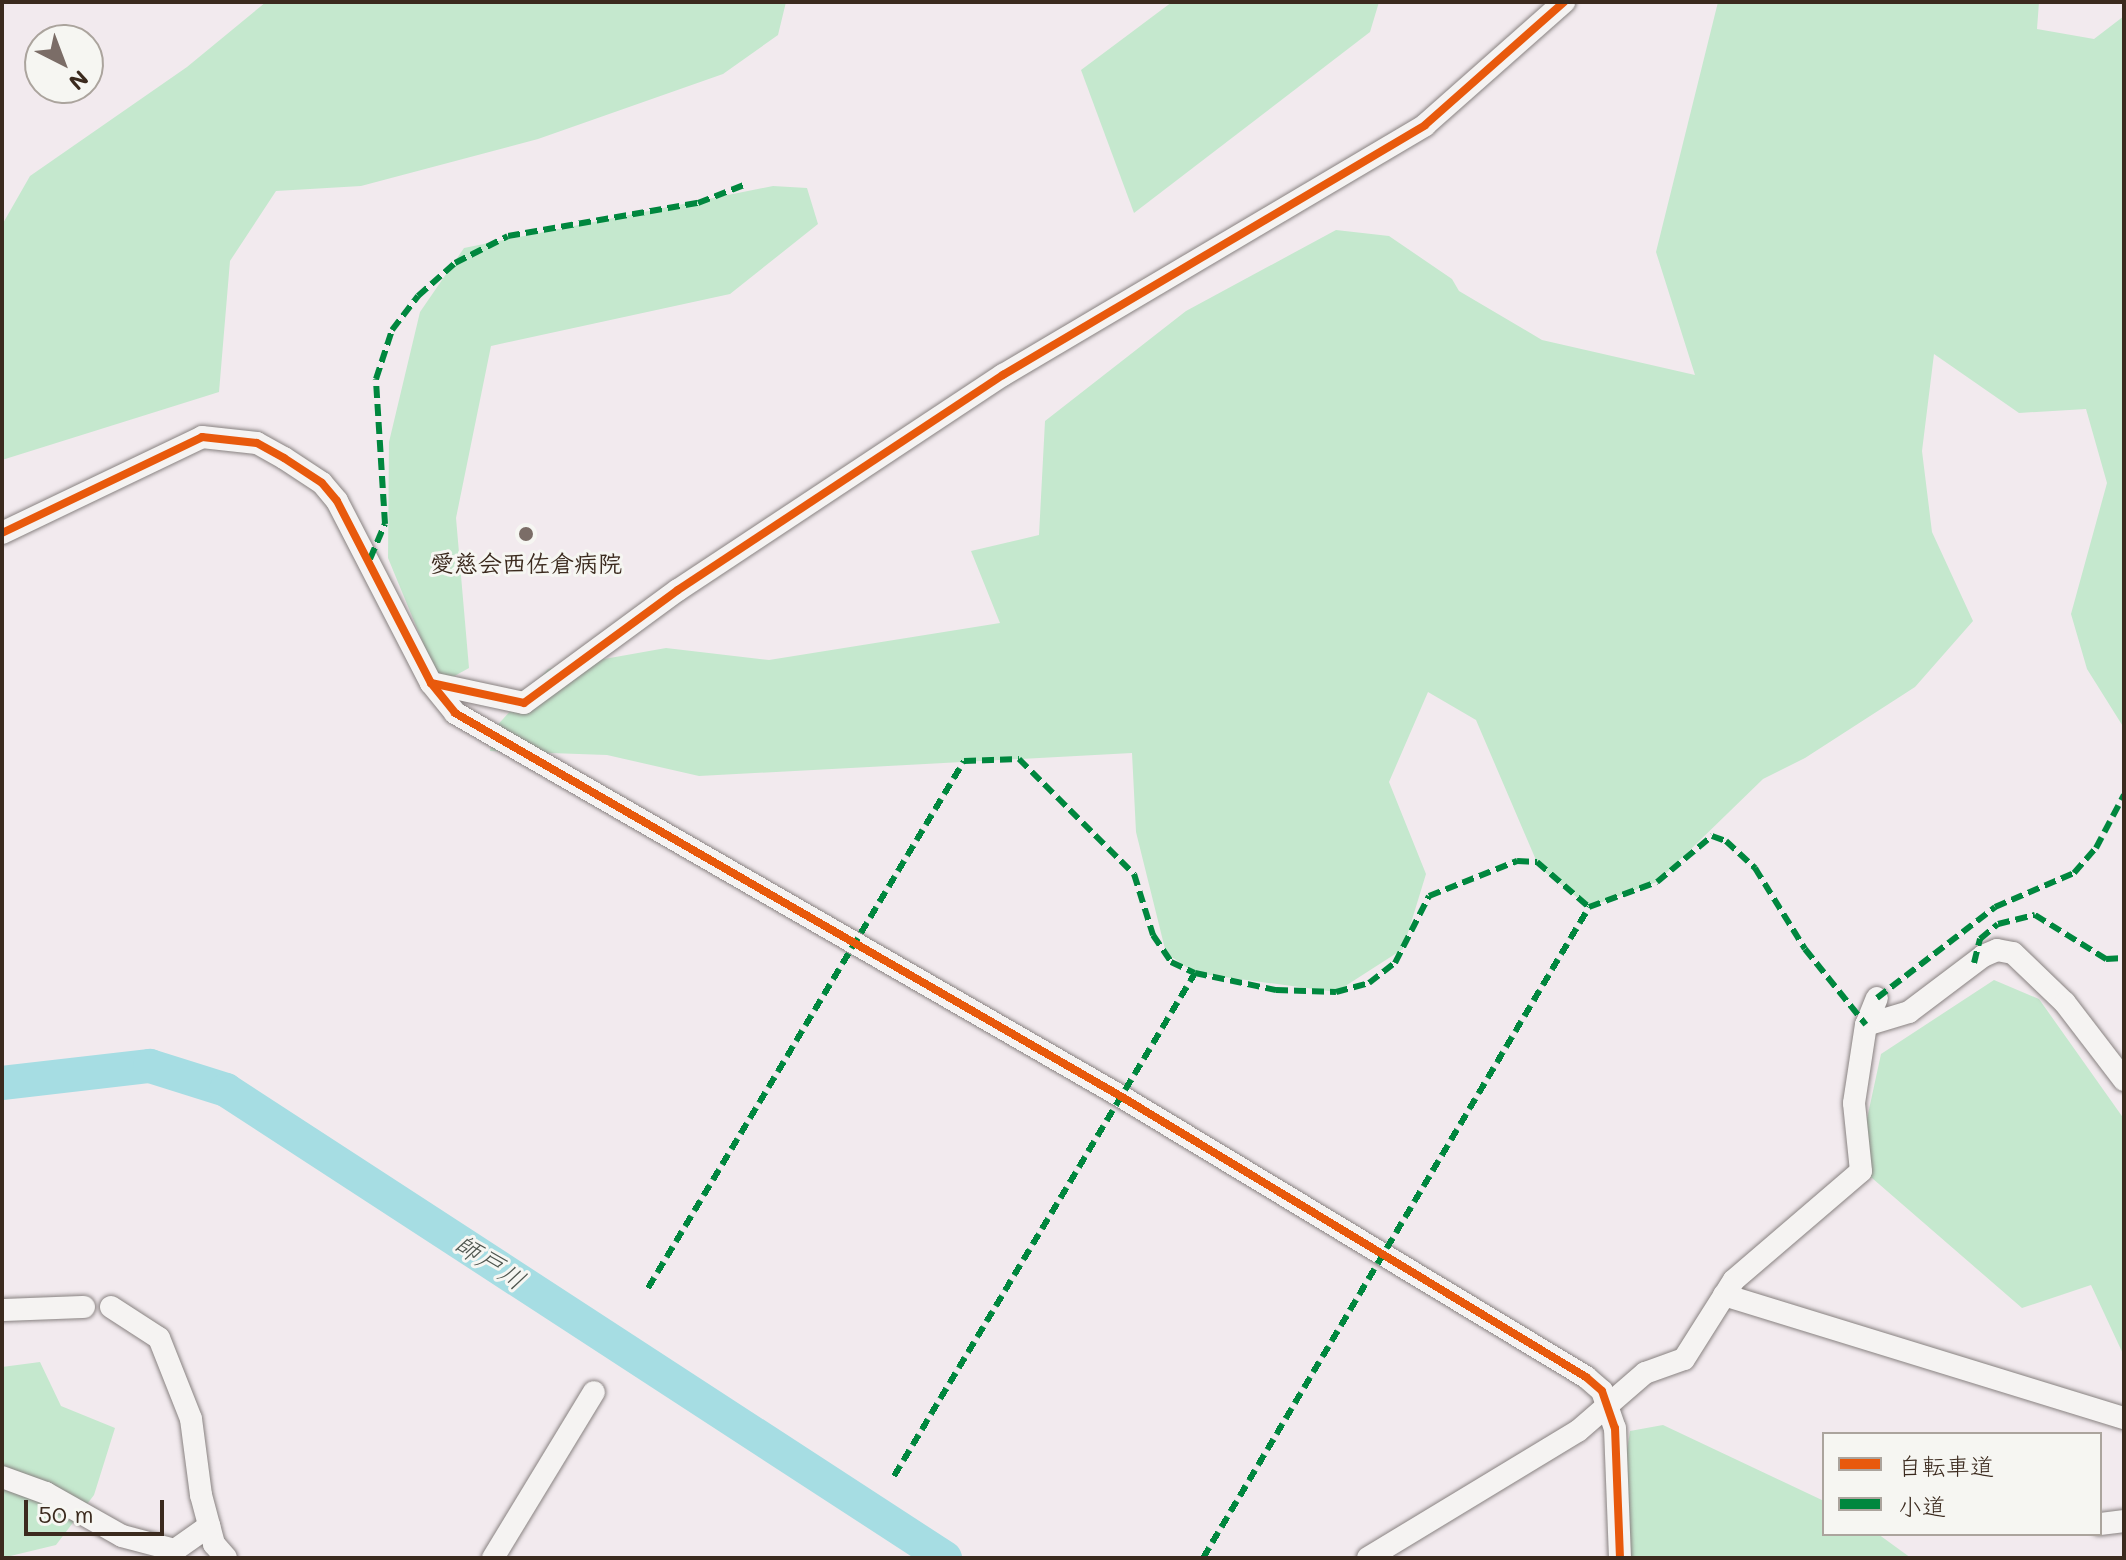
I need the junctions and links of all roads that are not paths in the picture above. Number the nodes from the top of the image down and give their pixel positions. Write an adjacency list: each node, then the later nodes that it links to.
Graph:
1 (1564, 2): 3 (street)
2 (2, 533): 3 (street)
3 (431, 683): 12 (street)
4 (1877, 998): 5 (street)
5 (1866, 1025): 6 (street); 7 (street)
6 (2124, 1080)
7 (1724, 1295): 12 (street); 13 (street)
8 (84, 1307): 10 (street)
9 (111, 1307): 17 (street)
10 (2, 1310)
11 (594, 1392): 19 (street)
12 (1608, 1409): 20 (street); 21 (street)
13 (2124, 1418)
14 (2, 1477): 17 (street)
15 (2124, 1521): 16 (street)
16 (2102, 1524)
17 (209, 1526): 18 (street)
18 (226, 1558)
19 (493, 1558)
20 (1368, 1558)
21 (1620, 1558)

